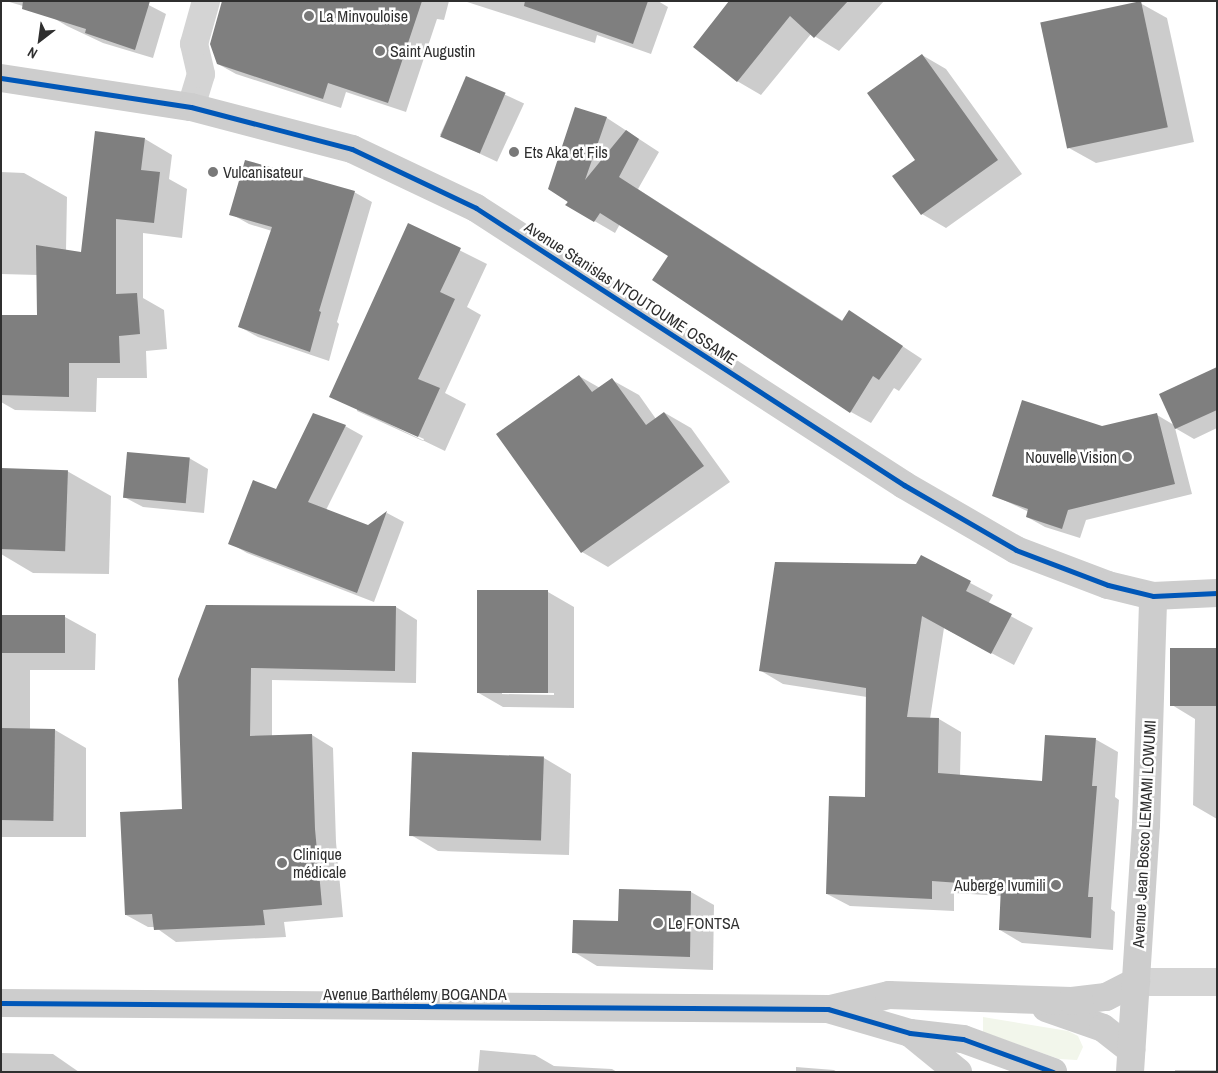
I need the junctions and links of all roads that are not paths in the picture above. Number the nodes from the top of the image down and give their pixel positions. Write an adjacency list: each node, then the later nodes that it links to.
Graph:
1 (206, 1): 3 (street)
2 (1, 78): 3 (street, Avenue Stanislas NTOUTOUME OSSAME)
3 (192, 108): 5 (street, Avenue Stanislas NTOUTOUME OSSAME)
4 (1217, 593): 5 (street, Avenue Stanislas NTOUTOUME OSSAME)
5 (1153, 596): 6 (street, Avenue Jean Bosco LEMAMI LOWUMI)
6 (1136, 982): 7 (street); 8 (street); 12 (street, Avenue Jean Bosco LEMAMI LOWUMI)
7 (1217, 982)
8 (1023, 1001): 10 (street); 12 (street)
9 (1, 1003): 10 (street, Avenue Barthélemy BOGANDA)
10 (828, 1009): 11 (street)
11 (910, 1033): 13 (street); 14 (street)
12 (1130, 1061)
13 (958, 1072)
14 (1053, 1072)

